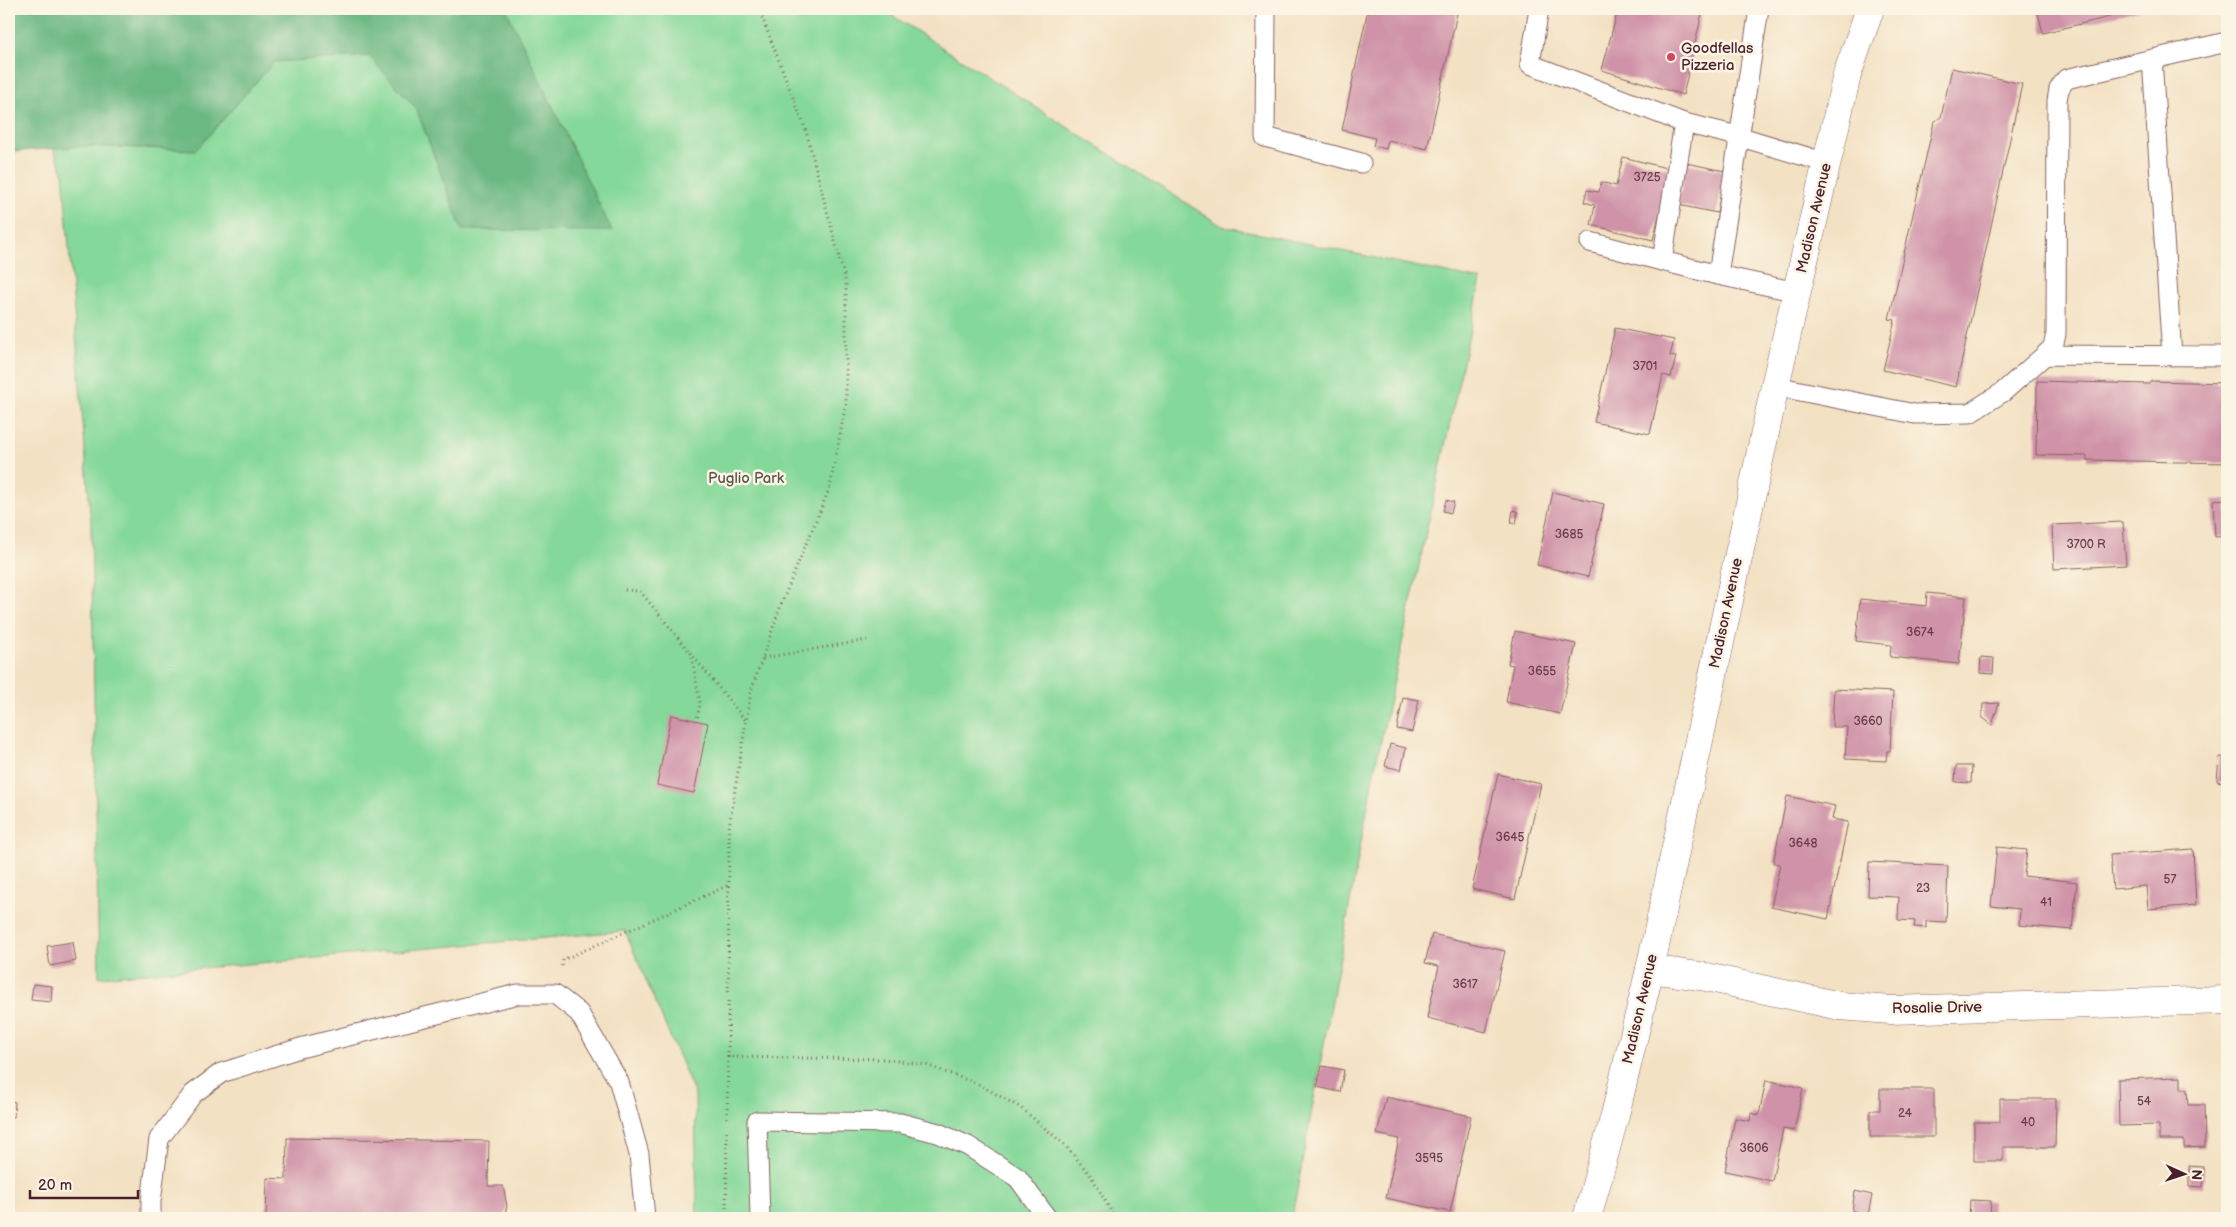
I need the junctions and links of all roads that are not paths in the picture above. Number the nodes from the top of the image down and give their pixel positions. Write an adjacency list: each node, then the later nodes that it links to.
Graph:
1 (1266, 9): 9 (lane)
2 (1540, 9): 7 (lane)
3 (1759, 9): 8 (lane)
4 (1870, 9): 10 (main road, Madison Avenue)
5 (2227, 42): 6 (lane)
6 (2152, 59): 15 (lane); 16 (lane)
7 (1684, 123): 8 (lane); 12 (lane)
8 (1738, 136): 10 (lane); 13 (lane)
9 (1361, 163)
10 (1827, 163): 14 (main road, Madison Avenue)
11 (1590, 242): 12 (lane)
12 (1662, 261): 13 (lane)
13 (1718, 275): 14 (lane)
14 (1797, 292): 18 (main road, Madison Avenue)
15 (2045, 355): 16 (lane); 18 (lane)
16 (2172, 356): 17 (lane)
17 (2227, 356)
18 (1775, 386): 19 (main road, Madison Avenue)
19 (1650, 968): 20 (main road, Rosalie Drive); 25 (main road, Madison Avenue)
20 (2227, 1000)
21 (151, 1218): 22 (lane)
22 (645, 1218)
23 (760, 1218): 24 (lane)
24 (1047, 1218)
25 (1587, 1218)

